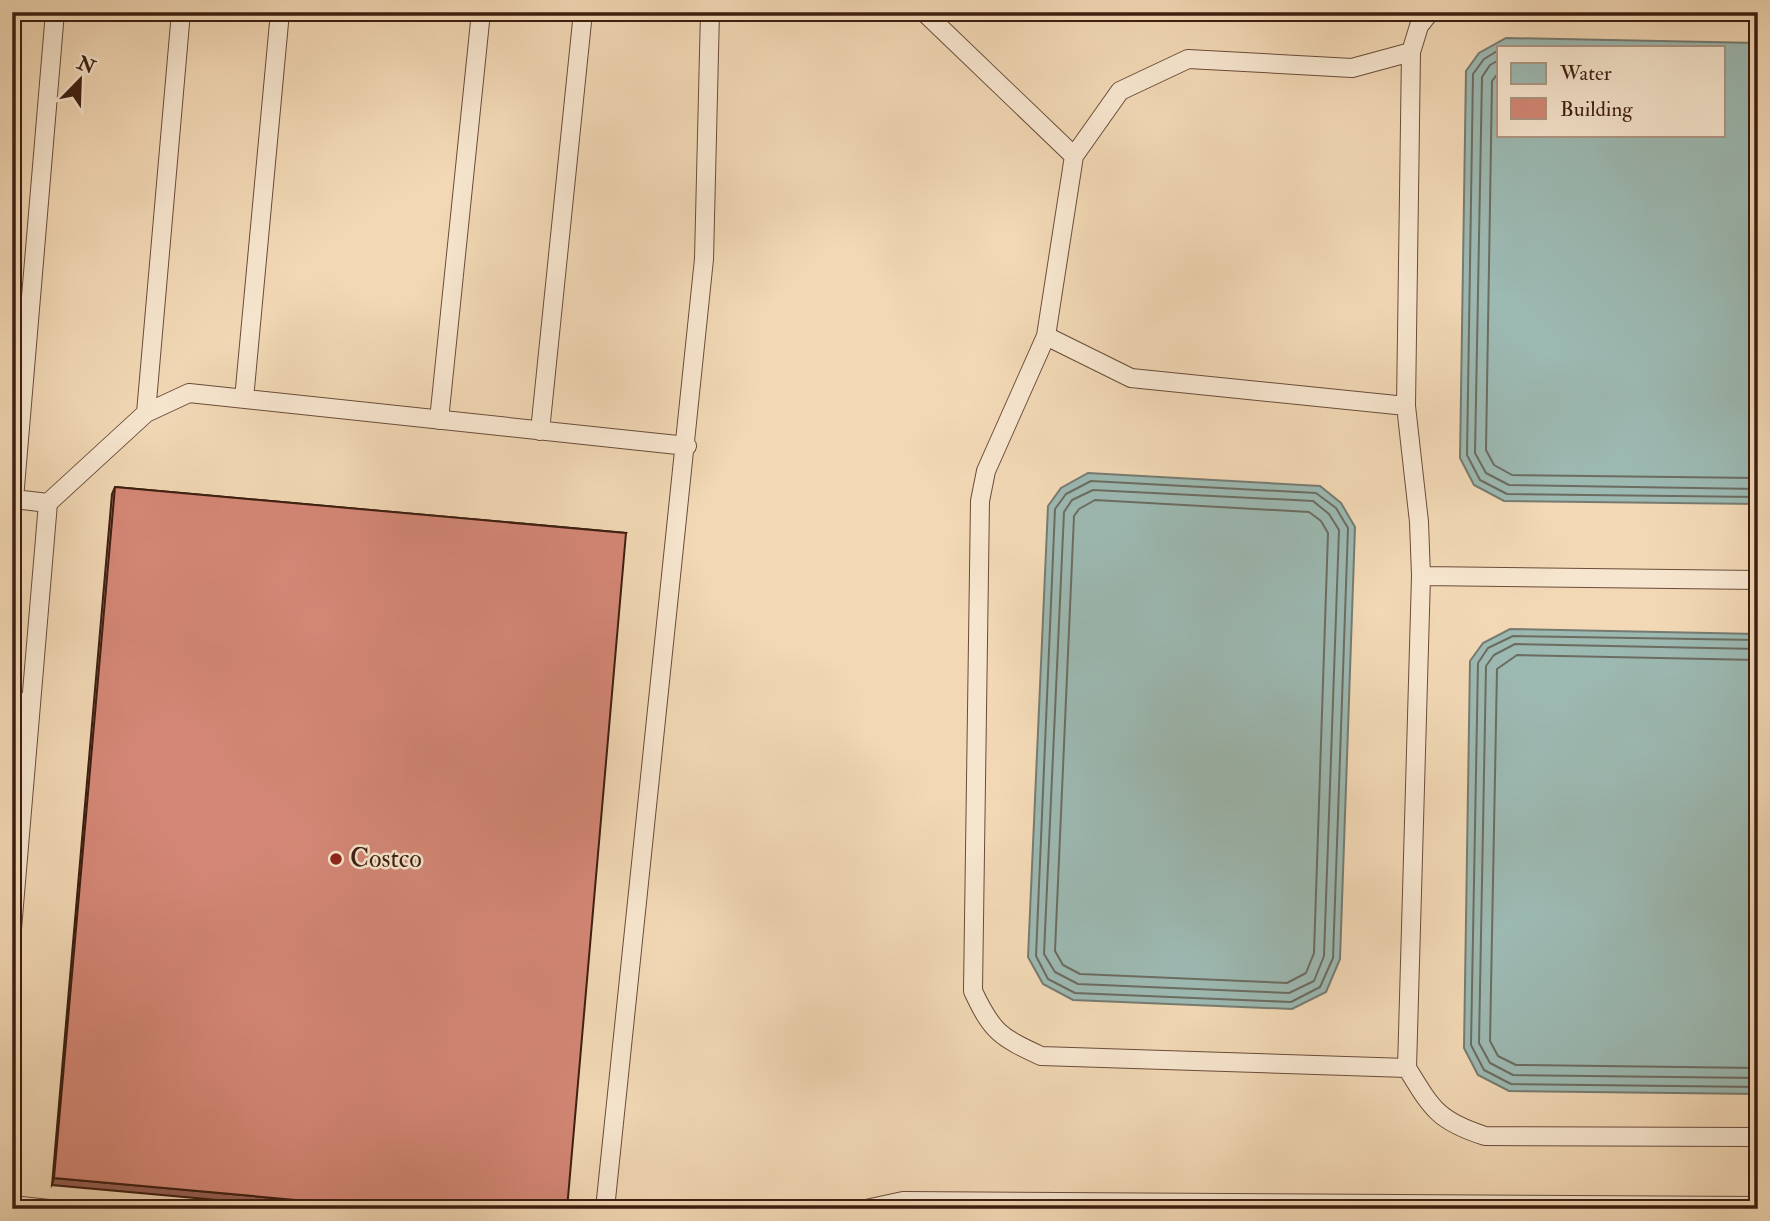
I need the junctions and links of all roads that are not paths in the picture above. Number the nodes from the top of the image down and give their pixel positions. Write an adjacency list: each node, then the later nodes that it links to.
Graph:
1 (55, 12): 18 (lane)
2 (181, 12): 14 (lane)
3 (280, 12): 12 (lane)
4 (481, 12): 15 (lane)
5 (583, 12): 16 (lane)
6 (710, 12): 17 (lane)
7 (924, 12): 10 (lane)
8 (1430, 12): 9 (lane)
9 (1411, 52): 10 (lane); 13 (lane)
10 (1074, 156): 11 (lane)
11 (1046, 336): 13 (lane); 24 (lane)
12 (244, 399): 14 (lane); 15 (lane)
13 (1406, 406): 19 (lane)
14 (145, 413): 18 (lane)
15 (439, 420): 16 (lane)
16 (540, 430): 17 (lane)
17 (687, 446): 29 (lane)
18 (48, 503): 22 (lane)
19 (1421, 576): 20 (lane); 24 (lane)
20 (1758, 580)
21 (12, 701): 22 (lane)
22 (31, 703): 23 (lane)
23 (12, 929)
24 (1407, 1068): 25 (lane)
25 (1758, 1137)
26 (12, 1205): 28 (lane)
27 (1758, 1206): 30 (lane)
28 (49, 1209)
29 (605, 1209)
30 (866, 1209)

